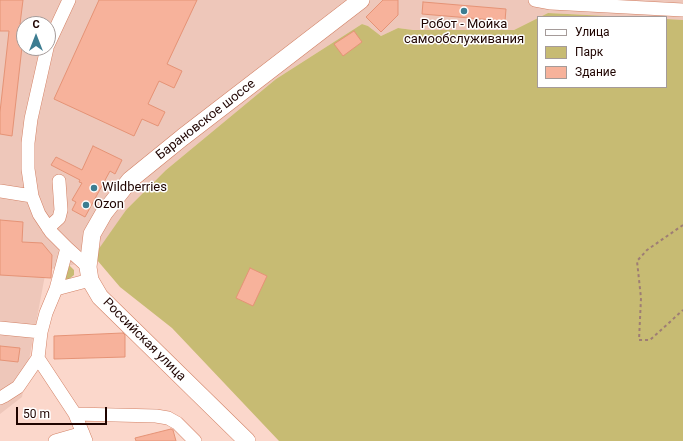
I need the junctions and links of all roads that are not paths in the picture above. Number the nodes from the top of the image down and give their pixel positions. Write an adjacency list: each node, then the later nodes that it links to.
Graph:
1 (69, 0): 5 (street)
2 (361, 0): 12 (main road, Барановское шоссе)
3 (535, 0): 4 (street)
4 (683, 10)
5 (56, 28)
6 (45, 56): 9 (street, Российская улица)
7 (59, 181): 10 (street)
8 (0, 191): 9 (street)
9 (32, 196): 10 (street, Российская улица)
10 (48, 228): 11 (street, Российская улица)
11 (67, 248): 12 (street, Российская улица); 13 (street)
12 (89, 274): 13 (street); 22 (main road, Российская улица)
13 (56, 289): 15 (street)
14 (0, 328): 15 (street)
15 (41, 332): 16 (street)
16 (38, 358): 17 (street); 18 (street)
17 (0, 398)
18 (75, 414): 19 (street); 21 (street)
19 (84, 437): 20 (street)
20 (55, 441)
21 (195, 441)
22 (247, 441)

